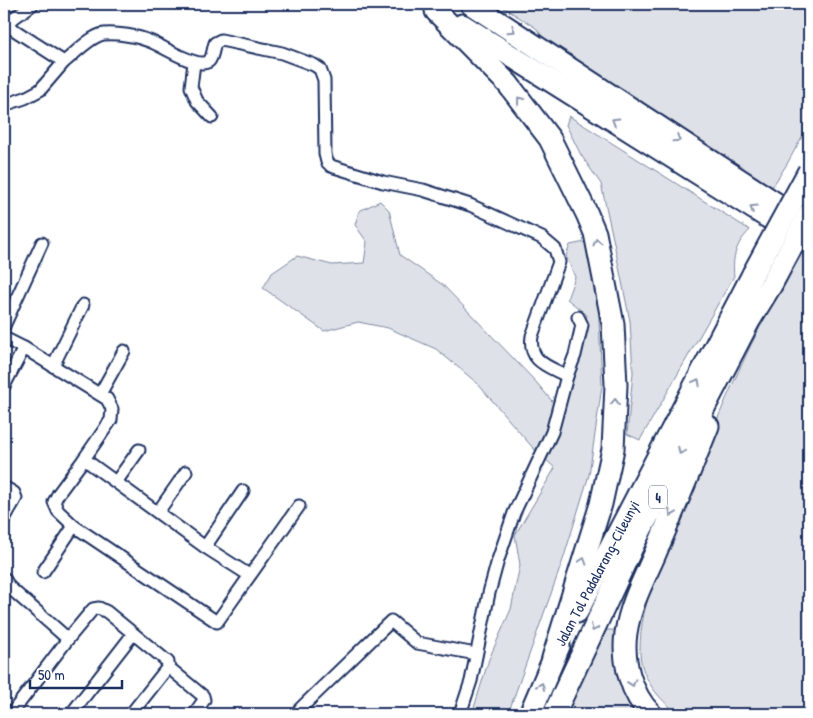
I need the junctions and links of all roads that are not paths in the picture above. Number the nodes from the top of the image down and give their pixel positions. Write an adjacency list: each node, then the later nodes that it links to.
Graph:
1 (33, 4): 4 (street)
2 (471, 4): 11 (highway, one-way to 11)
3 (430, 8): 13 (highway, one-way to 3); 43 (highway, one-way to 3)
4 (5, 25): 5 (street)
5 (64, 62): 6 (street); 7 (street)
6 (194, 63): 8 (street); 23 (street)
7 (4, 105)
8 (212, 117)
9 (809, 171): 14 (highway, 4, bridge)
10 (809, 214): 14 (highway, 4, bridge)
11 (809, 225)
12 (42, 243): 18 (street)
13 (809, 243)
14 (762, 280): 17 (highway, Jalan Tol Padalarang–Cileunyi / 4); 43 (highway, Jalan Tol Padalarang–Cileunyi / 4, one-way to 14)
15 (83, 305): 22 (street)
16 (578, 316): 23 (street)
17 (749, 322): 52 (highway, Jalan Tol Padalarang–Cileunyi / 4, one-way to 52); 53 (highway, one-way to 53)
18 (4, 326)
19 (4, 338): 20 (street)
20 (24, 348): 22 (street); 24 (street)
21 (124, 351): 25 (street)
22 (52, 366): 25 (street)
23 (567, 376): 42 (street)
24 (4, 386)
25 (100, 394): 27 (street)
26 (139, 450): 29 (street)
27 (84, 459): 29 (street); 35 (street)
28 (186, 472): 33 (street)
29 (116, 482): 33 (street)
30 (4, 487): 34 (street)
31 (243, 491): 36 (street)
32 (299, 506): 38 (street)
33 (158, 512): 36 (street)
34 (4, 519)
35 (74, 526): 37 (street); 38 (street)
36 (205, 548): 38 (street)
37 (43, 572)
38 (249, 576)
39 (4, 578): 41 (street)
40 (133, 634): 41 (street); 44 (street); 46 (street)
41 (68, 639): 45 (street)
42 (476, 654): 49 (street); 50 (street)
43 (553, 658): 51 (highway, Jalan Tol Padalarang–Cileunyi / 4, one-way to 43)
44 (168, 667): 47 (street); 48 (street)
45 (11, 714)
46 (71, 714)
47 (131, 714)
48 (194, 714)
49 (299, 714)
50 (460, 714)
51 (530, 714)
52 (554, 714)
53 (651, 714)

